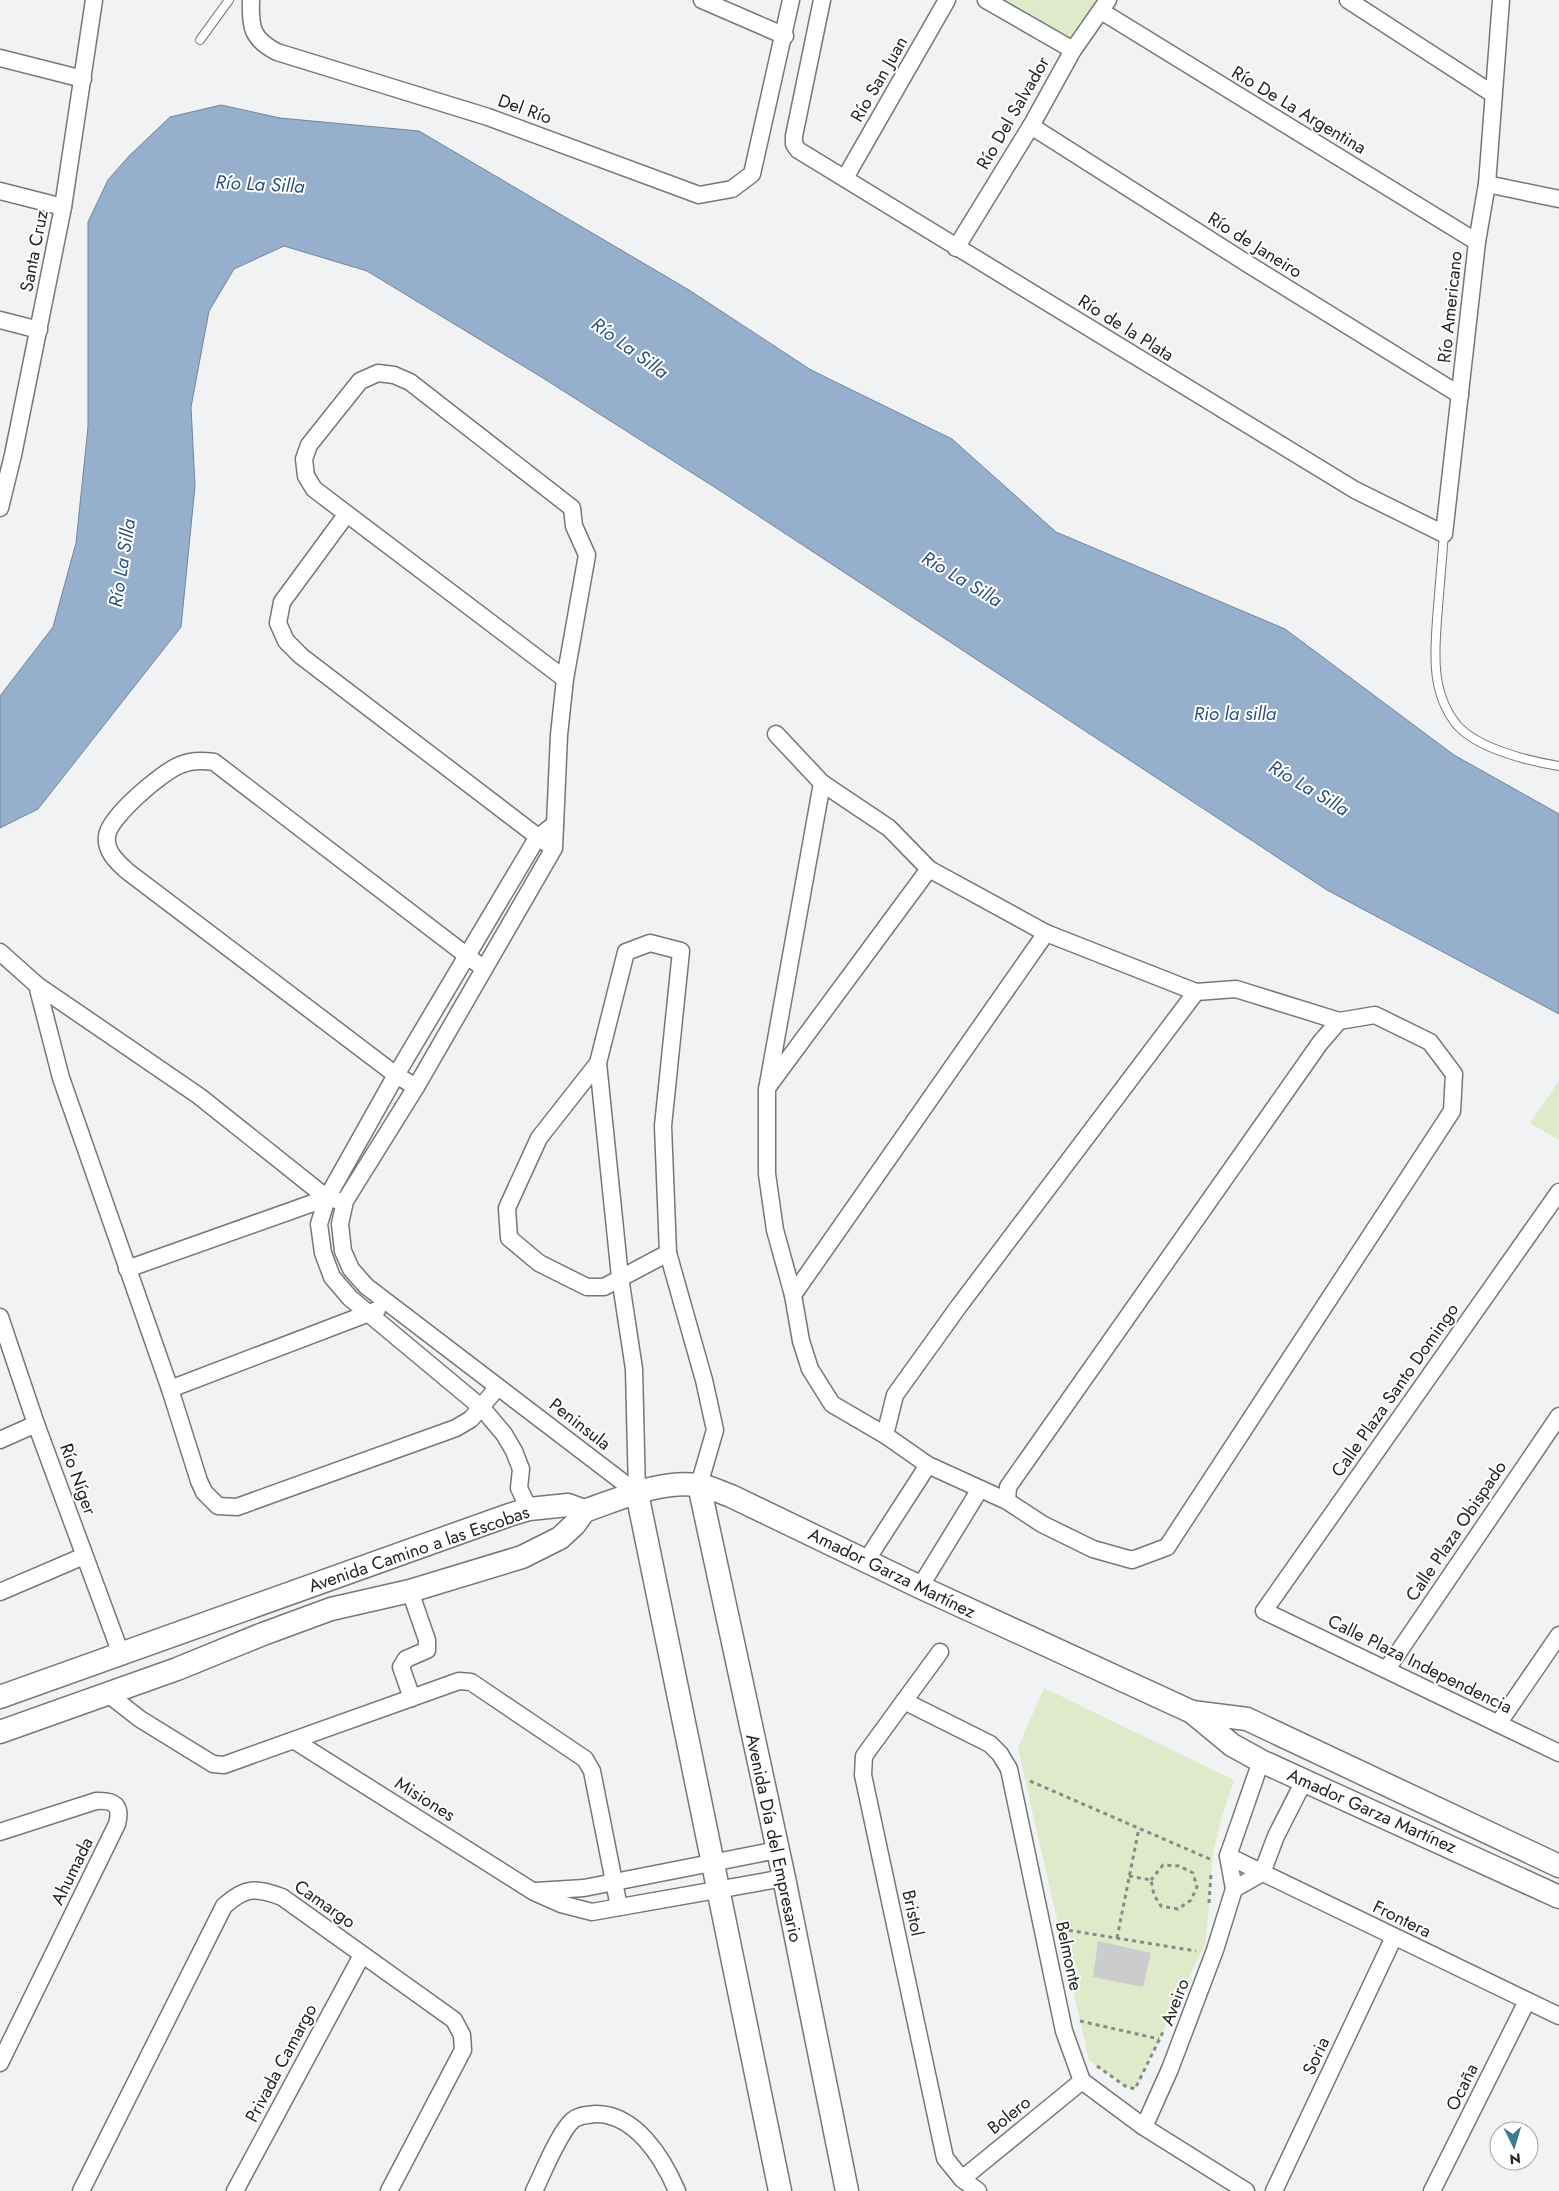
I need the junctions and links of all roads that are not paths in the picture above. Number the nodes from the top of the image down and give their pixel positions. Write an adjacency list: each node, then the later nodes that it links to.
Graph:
1 (94, 0): 16 (street, Santa Cruz)
2 (229, 0): 13 (lane)
3 (251, 0): 12 (street, Del Río)
4 (702, 0): 12 (street)
5 (792, 0): 12 (street)
6 (822, 0): 19 (street, Río de la Plata)
7 (947, 0): 19 (street, Río San Juan)
8 (986, 0): 14 (street)
9 (1501, 0): 17 (street, Río Americano)
10 (1355, 2): 17 (street)
11 (1104, 6): 14 (street, Río Del Salvador); 24 (street, Río De La Argentina)
12 (784, 36)
13 (200, 40)
14 (1073, 50): 18 (street, Río Del Salvador)
15 (0, 58): 16 (street)
16 (83, 79): 23 (street, Santa Cruz)
17 (1493, 94): 20 (street, Río Americano)
18 (1031, 126): 25 (street, Río Del Salvador); 28 (street, Río de Janeiro)
19 (845, 178): 25 (street, Río de la Plata)
20 (1487, 184): 22 (street); 24 (street, Río Americano)
21 (0, 191): 23 (street)
22 (1559, 199)
23 (63, 207): 27 (street, Santa Cruz)
24 (1477, 242): 28 (street, Río Americano)
25 (956, 248): 32 (street, Río de la Plata)
26 (0, 320): 27 (street)
27 (38, 330): 29 (street, Santa Cruz)
28 (1460, 395): 32 (street, Río Americano)
29 (7, 453): 30 (street, Santa Cruz)
30 (0, 508)
31 (346, 515): 33 (street); 33 (street); 38 (street)
32 (1444, 534): 35 (lane, Río Americano)
33 (565, 680): 37 (street)
34 (776, 734): 36 (street)
35 (1559, 766)
36 (822, 783): 40 (street); 51 (street)
37 (555, 824): 38 (street); 39 (street)
38 (537, 838): 39 (street); 43 (street)
39 (554, 848): 44 (street)
40 (929, 868): 41 (street); 51 (street)
41 (1046, 933): 46 (street); 58 (street)
42 (0, 952): 45 (street)
43 (468, 957): 44 (street); 49 (street); 49 (street)
44 (483, 968): 50 (street)
45 (37, 985): 53 (street); 56 (street)
46 (1196, 992): 47 (street); 67 (street)
47 (1339, 1021): 73 (street); 73 (street)
48 (598, 1063): 55 (street); 57 (street); 57 (street)
49 (396, 1075): 50 (street); 53 (street)
50 (416, 1087): 54 (street)
51 (767, 1088): 58 (street)
52 (1559, 1192): 81 (street, Calle Plaza Santo Domingo)
53 (327, 1198): 54 (street); 56 (street); 60 (street)
54 (345, 1201): 59 (street, Peninsula)
55 (668, 1253): 57 (street); 70 (street)
56 (126, 1269): 63 (street)
57 (620, 1277): 72 (street)
58 (793, 1295): 67 (street)
59 (391, 1304): 60 (street); 62 (street, Peninsula)
60 (370, 1314): 63 (street); 64 (street)
61 (0, 1317): 66 (street, Río Níger)
62 (497, 1388): 64 (street); 72 (street, Peninsula)
63 (170, 1389): 64 (street)
64 (482, 1408): 74 (street)
65 (1559, 1416): 85 (street, Calle Plaza Obispado)
66 (36, 1424): 68 (street); 76 (street, Río Níger)
67 (884, 1435): 69 (street)
68 (0, 1440)
69 (928, 1465): 71 (street); 77 (street)
70 (698, 1484): 72 (street, Amador Garza Martínez); 77 (street, Amador Garza Martínez); 98 (street, Avenida Día del Empresario)
71 (980, 1489): 73 (street); 78 (street)
72 (637, 1493): 75 (street, Amador Garza Martínez); 100 (street)
73 (1007, 1501)
74 (529, 1510): 75 (street, Avenida Camino a las Escobas); 84 (street, Avenida Camino a las Escobas)
75 (584, 1511): 79 (street, Avenida Camino a las Escobas)
76 (84, 1556): 80 (street); 84 (street, Río Níger)
77 (866, 1561): 78 (street, Amador Garza Martínez)
78 (920, 1587): 90 (street, Amador Garza Martínez)
79 (410, 1591): 86 (street, Avenida Camino a las Escobas); 88 (street)
80 (0, 1592)
81 (1264, 1611): 85 (street, Calle Plaza Independencia)
82 (1559, 1635): 91 (street)
83 (940, 1652): 89 (street, Bristol)
84 (121, 1654): 87 (street, Avenida Camino a las Escobas)
85 (1387, 1669): 91 (street, Calle Plaza Independencia)
86 (108, 1694): 92 (street, Avenida Camino a las Escobas); 93 (street)
87 (0, 1697)
88 (412, 1698): 93 (street); 104 (street)
89 (904, 1701): 115 (street, Belmonte); 117 (street, Bristol)
90 (1192, 1712): 95 (street, Amador Garza Martínez); 101 (street, Amador Garza Martínez)
91 (1498, 1724): 94 (street, Calle Plaza Independencia)
92 (0, 1732)
93 (295, 1741): 107 (street, Misiones)
94 (1559, 1753)
95 (1261, 1760): 96 (street, Amador Garza Martínez); 99 (street, Aveiro)
96 (1304, 1781): 102 (street); 108 (street, Amador Garza Martínez)
97 (0, 1832): 114 (street, Ahumada)
98 (777, 1850): 100 (street); 103 (street, Avenida Día del Empresario)
99 (1220, 1855): 102 (street, Frontera); 105 (street, Aveiro)
100 (713, 1863): 104 (street); 106 (street)
101 (1559, 1866)
102 (1262, 1873): 105 (street); 110 (street, Frontera)
103 (784, 1878): 106 (street, Misiones); 124 (street, Avenida Día del Empresario)
104 (614, 1881): 107 (street); 109 (street)
105 (1234, 1889): 116 (street, Aveiro)
106 (720, 1890): 109 (street, Misiones); 123 (street)
107 (534, 1892): 109 (street, Misiones)
108 (1559, 1897)
109 (619, 1908)
110 (1394, 1937): 112 (street, Frontera); 127 (street, Soria)
111 (362, 1955): 118 (street, Camargo); 119 (street, Privada Camargo); 120 (street, Camargo)
112 (1527, 2001): 113 (street, Frontera); 128 (street, Ocaña)
113 (1559, 2016)
114 (0, 2063)
115 (1082, 2081): 116 (street); 117 (street, Bolero)
116 (1144, 2127): 126 (street)
117 (962, 2179): 125 (street, Bristol)
118 (81, 2191)
119 (235, 2191)
120 (389, 2191)
121 (534, 2191): 122 (street)
122 (677, 2191)
123 (780, 2191)
124 (848, 2191)
125 (978, 2191)
126 (1246, 2191)
127 (1274, 2191)
128 (1432, 2191)

